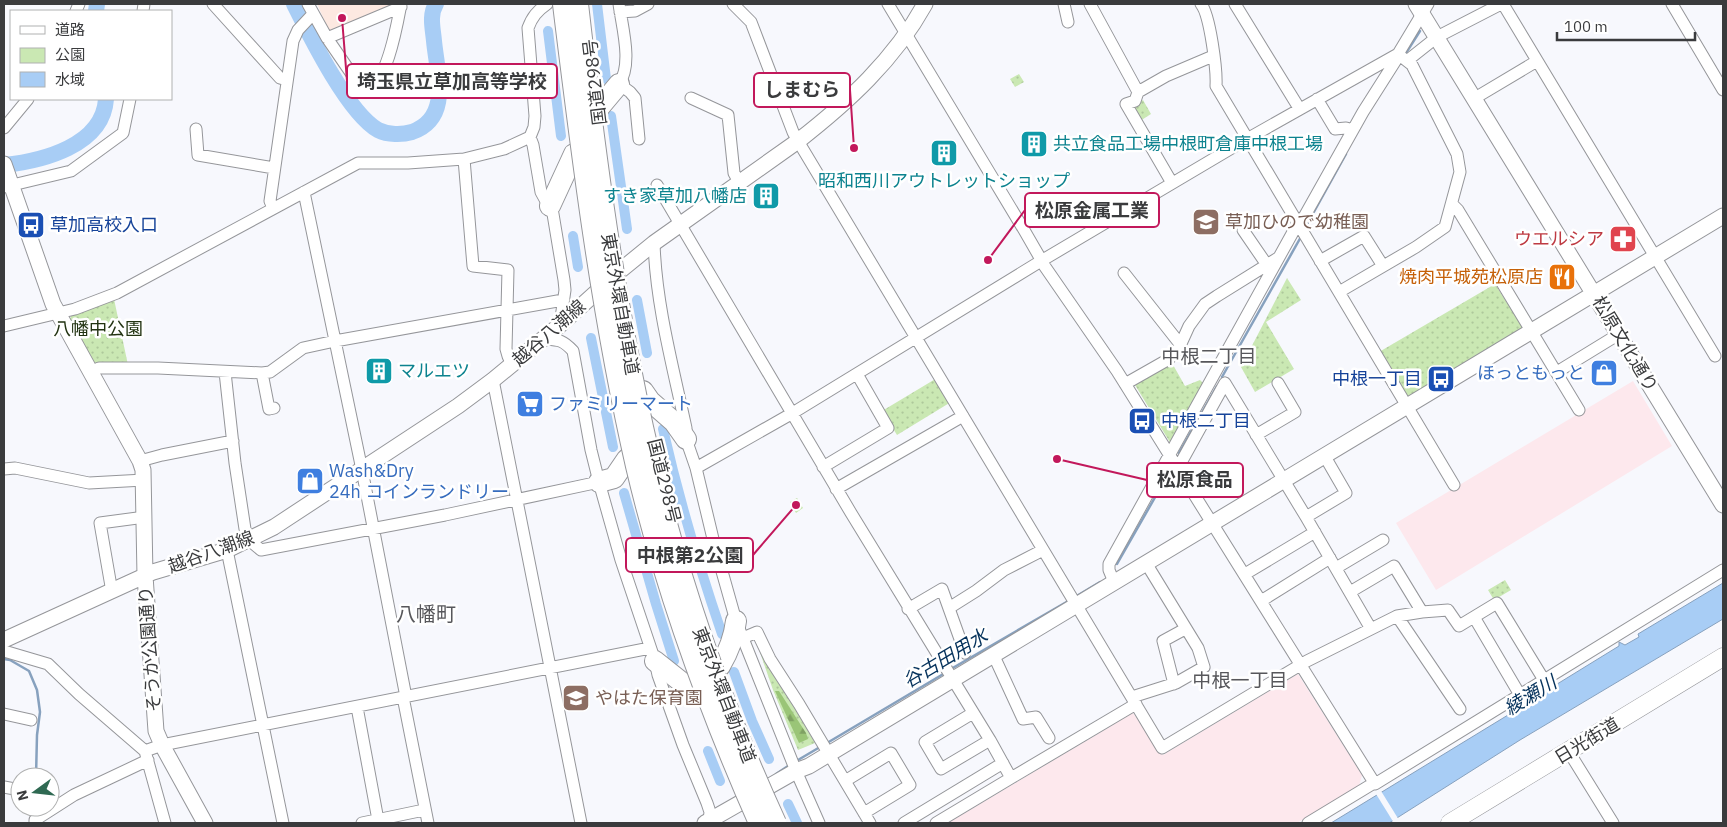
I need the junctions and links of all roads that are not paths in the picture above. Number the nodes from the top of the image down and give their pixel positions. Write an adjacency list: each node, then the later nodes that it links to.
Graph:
1 (213, 4): 28 (street)
2 (547, 4): 42 (street)
3 (556, 4): 46 (highway, 国道298号)
4 (563, 4): 194 (highway, 東京外環自動車道, bridge)
5 (578, 4): 195 (highway, 東京外環自動車道, bridge)
6 (586, 4): 38 (highway, 国道298号)
7 (648, 4): 19 (street)
8 (733, 4): 45 (street)
9 (888, 4): 22 (street)
10 (925, 4): 22 (street, 越谷八潮線)
11 (1064, 4): 21 (street)
12 (1090, 4): 31 (street)
13 (1201, 4): 25 (street)
14 (1235, 4): 37 (street)
15 (1502, 4): 23 (street); 27 (street)
16 (1672, 4): 30 (street)
17 (401, 5): 24 (street); 24 (street)
18 (1422, 7): 23 (street, 松原文化通り); 26 (street)
19 (620, 8): 29 (street)
20 (310, 12): 24 (street); 28 (street)
21 (1068, 22)
22 (906, 36): 45 (street, 越谷八潮線); 65 (street)
23 (1437, 37): 26 (street); 33 (street, 松原文化通り)
24 (327, 38)
25 (1213, 56): 31 (street); 44 (street)
26 (1403, 57): 34 (street); 41 (street); 55 (street)
27 (1538, 61): 33 (street); 63 (street)
28 (287, 80): 49 (street)
29 (619, 84): 38 (highway); 43 (street)
30 (1723, 90)
31 (1138, 92): 51 (street)
32 (691, 98): 50 (street)
33 (1474, 98): 73 (street, 松原文化通り)
34 (1317, 99): 37 (street); 41 (street)
35 (27, 100): 39 (street)
36 (130, 100): 52 (street)
37 (1299, 108): 44 (street)
38 (598, 109): 69 (highway, 国道298号)
39 (4, 128)
40 (196, 129): 49 (street)
41 (1353, 130): 60 (street)
42 (530, 137): 47 (street); 56 (street)
43 (639, 139)
44 (1246, 139): 51 (street); 60 (street)
45 (798, 141): 50 (street, 越谷八潮線); 81 (street)
46 (574, 154): 56 (highway); 72 (highway, 国道298号)
47 (464, 159): 54 (street); 75 (street)
48 (4, 164): 52 (street, そうか公園通り)
49 (274, 168): 57 (street)
50 (739, 182): 59 (street, 越谷八潮線)
51 (1172, 183): 65 (street)
52 (8, 184): 76 (street, そうか公園通り)
53 (657, 185): 59 (street)
54 (304, 192): 57 (street); 83 (street)
55 (1452, 204): 68 (street); 79 (street)
56 (550, 206): 74 (street)
57 (273, 208): 76 (street)
58 (1723, 216): 63 (street)
59 (680, 224): 62 (street, 越谷八潮線); 99 (street)
60 (1298, 224): 64 (street); 66 (street)
61 (1243, 230): 67 (street)
62 (654, 243): 69 (street, 越谷八潮線); 102 (street)
63 (1655, 257): 73 (street); 85 (street)
64 (1278, 258): 67 (street); 104 (street)
65 (1041, 261): 81 (street); 94 (street)
66 (1320, 261): 68 (street); 71 (street)
67 (1267, 265): 84 (street)
68 (1382, 266): 71 (street)
69 (621, 270): 72 (street, 越谷八潮線); 95 (highway, 国道298号)
70 (1124, 273): 84 (street)
71 (1339, 292): 96 (street)
72 (594, 294): 77 (street, 越谷八潮線); 106 (highway, 国道298号)
73 (1594, 294): 79 (street); 80 (street, 松原文化通り)
74 (563, 300): 75 (street); 77 (street)
75 (506, 310): 83 (street); 86 (street)
76 (58, 314): 78 (street); 87 (street, そうか公園通り)
77 (560, 325): 82 (street, 越谷八潮線)
78 (4, 326)
79 (1531, 331): 89 (street); 96 (street)
80 (1619, 334): 89 (street); 119 (street, 松原文化通り)
81 (916, 338): 91 (street); 100 (street)
82 (543, 339): 86 (street, 越谷八潮線); 115 (street)
83 (335, 341): 90 (street); 112 (street)
84 (1180, 344): 94 (street)
85 (1714, 356)
86 (512, 365): 92 (street, 越谷八潮線)
87 (91, 372): 88 (street); 107 (street, そうか公園通り)
88 (224, 372): 90 (street); 103 (street)
89 (1556, 372): 98 (street)
90 (262, 374): 97 (street)
91 (857, 374): 99 (street); 108 (street)
92 (494, 380): 112 (street, 越谷八潮線); 118 (street)
93 (1278, 383): 101 (street)
94 (1125, 384): 104 (street)
95 (643, 392): 102 (highway); 154 (highway, 国道298号)
96 (1407, 406): 105 (street); 116 (street)
97 (274, 408)
98 (1579, 410)
99 (791, 414): 108 (street); 109 (street)
100 (963, 416): 117 (street); 128 (street)
101 (1256, 435): 110 (street); 114 (street)
102 (686, 439): 109 (street)
103 (233, 441): 107 (street); 125 (street)
104 (1169, 454): 110 (street); 134 (street)
105 (1324, 455): 114 (street); 121 (street)
106 (627, 459): 115 (highway); 160 (highway, 国道298号)
107 (140, 461): 113 (street, そうか公園通り)
108 (823, 467): 117 (street)
109 (696, 468): 144 (street)
110 (1178, 468): 122 (street)
111 (4, 469): 113 (street)
112 (362, 470): 123 (street); 125 (street, 越谷八潮線)
113 (144, 480): 120 (street, そうか公園通り)
114 (1283, 480): 121 (street); 122 (street)
115 (599, 482): 118 (street); 151 (street)
116 (1454, 485)
117 (836, 489): 139 (street)
118 (518, 499): 123 (street); 155 (street)
119 (1723, 505)
120 (145, 517): 133 (street, そうか公園通り); 135 (street)
121 (1306, 517): 124 (street)
122 (1212, 523): 129 (street); 132 (street)
123 (373, 529): 125 (street); 161 (street)
124 (1315, 532): 130 (street); 132 (street)
125 (249, 540): 127 (street, 越谷八潮線)
126 (1383, 540): 130 (street)
127 (227, 550): 133 (street, 越谷八潮線); 168 (street)
128 (1043, 550): 138 (street); 140 (street)
129 (1146, 562): 134 (street); 145 (street)
130 (1333, 563): 136 (street); 137 (street)
131 (1723, 570): 157 (street)
132 (1245, 574): 137 (street)
133 (145, 576): 135 (street, 越谷八潮線); 171 (street, そうか公園通り)
134 (1114, 582): 138 (street)
135 (112, 592): 147 (street, 越谷八潮線)
136 (1350, 592): 141 (street); 146 (street)
137 (1261, 601): 153 (street)
138 (1076, 604): 150 (street); 162 (street)
139 (908, 608): 140 (street); 156 (street)
140 (949, 608): 149 (street)
141 (1422, 612): 142 (street); 143 (street)
142 (1398, 616): 146 (street); 164 (street)
143 (1474, 617): 157 (street); 159 (street)
144 (740, 629): 154 (highway); 173 (street); 176 (street)
145 (1185, 629): 158 (street); 158 (street)
146 (1371, 629): 153 (street)
147 (4, 640)
148 (4, 651): 174 (street)
149 (965, 653)
150 (993, 654): 156 (street); 169 (street)
151 (653, 655): 155 (street); 160 (highway); 185 (street)
152 (1723, 657): 172 (main road, 日光街道)
153 (1300, 664): 162 (street); 179 (street)
154 (720, 666): 180 (highway, 国道298号)
155 (551, 667): 161 (street); 192 (street)
156 (952, 678): 165 (street); 173 (street)
157 (1544, 680): 159 (street)
158 (1174, 684): 162 (street)
159 (1520, 695): 179 (street)
160 (699, 696): 181 (highway, 国道298号)
161 (404, 697): 163 (street); 182 (street)
162 (1134, 700): 177 (street)
163 (356, 707): 168 (street); 184 (street)
164 (1460, 709)
165 (973, 713): 170 (street); 170 (street)
166 (4, 714): 167 (street)
167 (31, 720)
168 (262, 724): 171 (street); 189 (street)
169 (1049, 738)
170 (990, 740): 175 (street)
171 (162, 745): 174 (street); 188 (street, そうか公園通り)
172 (1569, 752): 202 (main road, 日光街道); 203 (street)
173 (828, 754): 176 (street); 178 (street)
174 (147, 755): 186 (street); 187 (street)
175 (1003, 763): 177 (street); 199 (street)
176 (796, 771): 180 (street); 197 (street)
177 (1011, 778): 200 (street)
178 (845, 781): 183 (street); 183 (street)
179 (1374, 783): 201 (street)
180 (768, 787): 181 (street); 196 (highway, 国道298号)
181 (742, 802): 185 (street); 193 (highway, 国道298号)
182 (424, 810): 184 (street); 191 (street)
183 (864, 813): 198 (street)
184 (378, 820): 190 (street)
185 (709, 822)
186 (34, 823)
187 (165, 823)
188 (204, 823)
189 (282, 823)
190 (362, 823)
191 (428, 823)
192 (582, 823)
193 (751, 823)
194 (759, 823)
195 (776, 823)
196 (784, 823)
197 (819, 823)
198 (870, 823)
199 (904, 823)
200 (936, 823)
201 (1308, 823)
202 (1450, 823)
203 (1613, 823)

